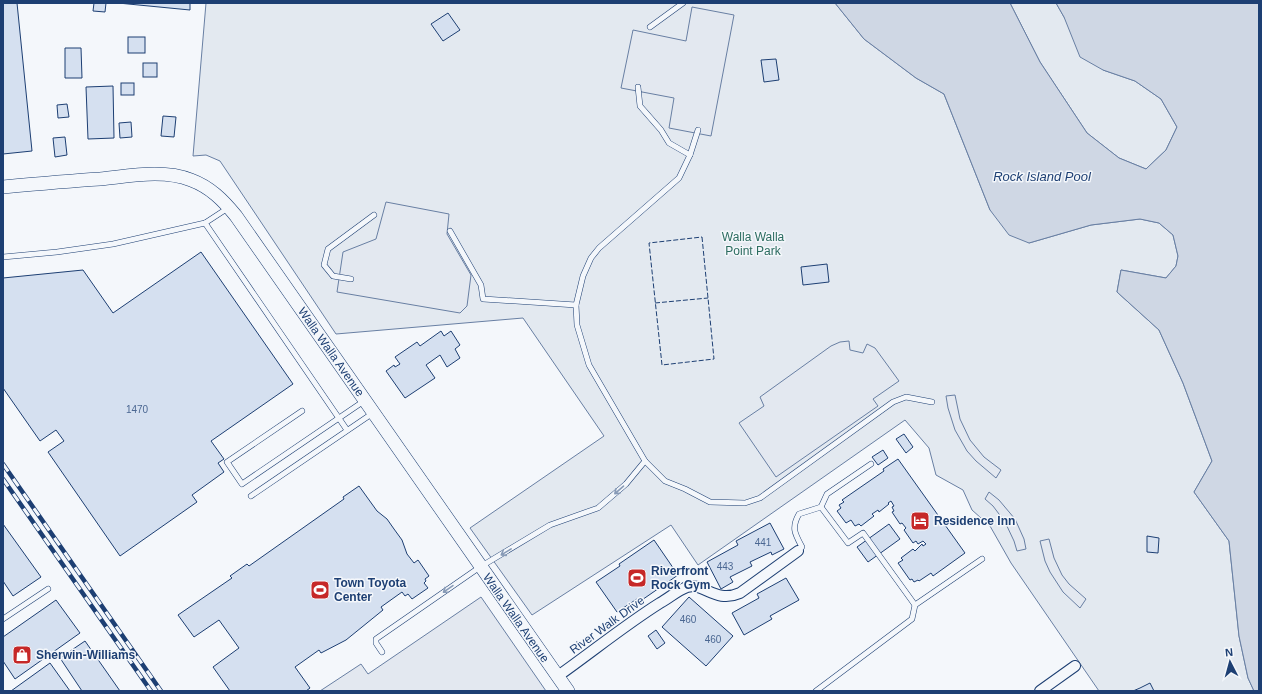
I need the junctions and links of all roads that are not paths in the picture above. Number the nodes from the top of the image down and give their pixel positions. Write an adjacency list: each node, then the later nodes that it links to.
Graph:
1 (683, 3): 2 (lane)
2 (650, 27)
3 (638, 87): 5 (lane)
4 (698, 130): 5 (lane)
5 (690, 155): 13 (lane)
6 (3, 188): 7 (street, Walla Walla Avenue)
7 (229, 208): 9 (lane); 14 (street, Walla Walla Avenue)
8 (374, 215): 12 (lane)
9 (205, 223): 11 (lane); 18 (lane)
10 (450, 231): 13 (lane)
11 (3, 257)
12 (351, 280)
13 (576, 305): 20 (lane)
14 (365, 400): 17 (street, Walla Walla Avenue); 18 (lane)
15 (932, 402): 20 (lane)
16 (302, 411): 18 (lane)
17 (374, 412): 19 (lane); 26 (street, Walla Walla Avenue)
18 (339, 418): 19 (lane)
19 (347, 430): 22 (lane)
20 (645, 461): 26 (lane, one-way to 26)
21 (871, 464): 23 (lane)
22 (251, 496)
23 (821, 507): 24 (lane); 28 (lane)
24 (798, 550): 32 (street, River Walk Drive)
25 (982, 559): 28 (lane)
26 (480, 567): 30 (lane, one-way to 30); 32 (street, Walla Walla Avenue)
27 (48, 590): 29 (lane)
28 (915, 605): 34 (lane)
29 (3, 619)
30 (382, 652)
31 (1075, 666): 35 (street)
32 (558, 676): 33 (street, Walla Walla Avenue)
33 (568, 691)
34 (816, 691)
35 (1040, 691)

